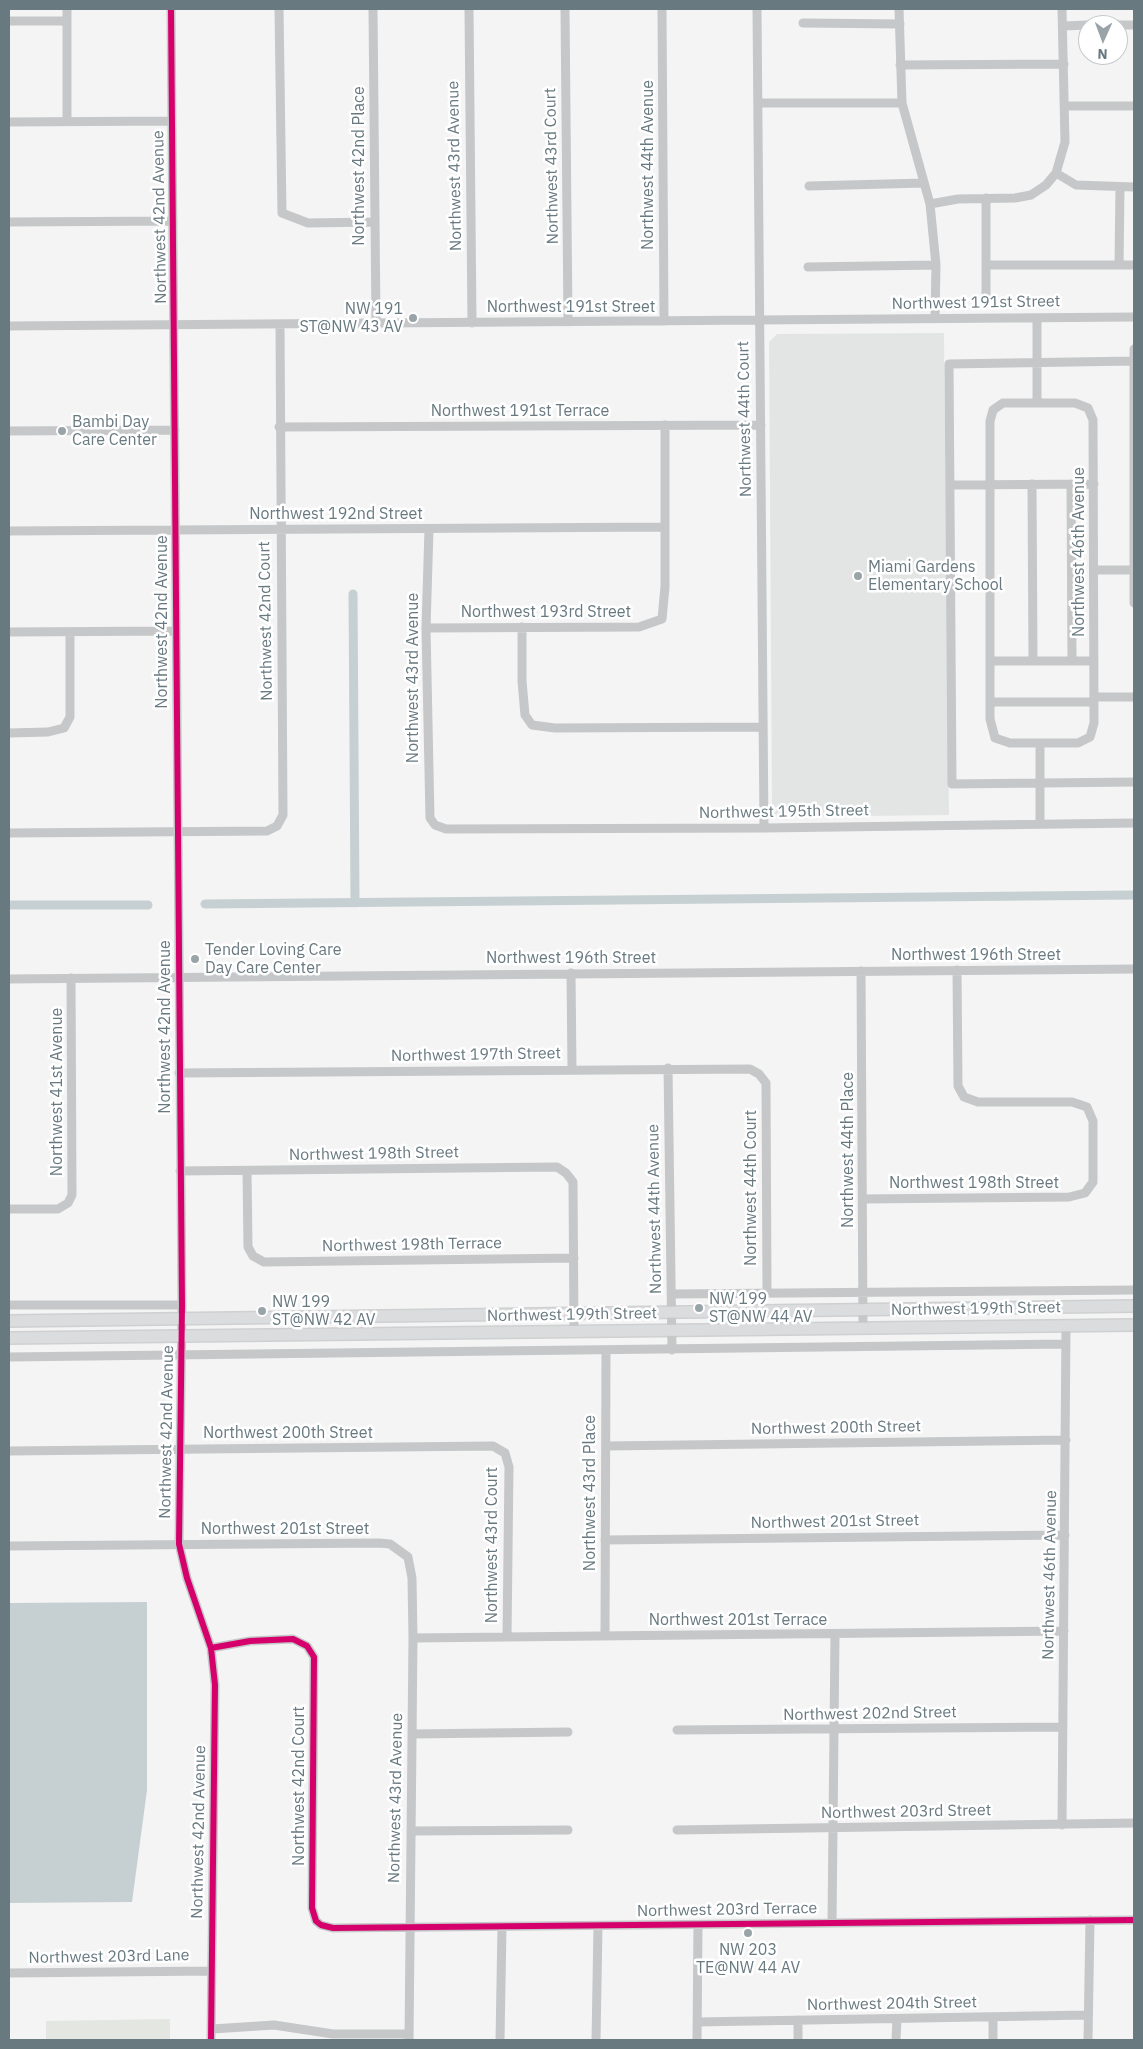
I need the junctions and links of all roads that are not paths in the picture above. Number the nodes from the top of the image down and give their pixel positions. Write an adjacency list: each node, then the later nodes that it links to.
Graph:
1 (67, 9): 12 (street)
2 (172, 9): 24 (street, Northwest 42nd Avenue)
3 (279, 9): 35 (street)
4 (373, 9): 35 (street, Northwest 42nd Place)
5 (469, 9): 48 (street, Northwest 43rd Avenue)
6 (565, 9): 46 (street, Northwest 43rd Court)
7 (662, 9): 47 (street, Northwest 44th Avenue)
8 (757, 9): 19 (street, Northwest 44th Court)
9 (899, 9): 14 (street)
10 (1062, 9): 16 (street)
11 (9, 21): 12 (street)
12 (67, 21): 23 (street)
13 (803, 23): 14 (street)
14 (900, 24): 18 (street)
15 (1078, 25): 16 (street)
16 (1064, 26): 17 (street)
17 (1064, 64): 18 (street); 21 (street)
18 (900, 66): 20 (street)
19 (758, 103): 20 (street); 45 (street, Northwest 44th Court)
20 (902, 103): 27 (street)
21 (1065, 106): 22 (street); 26 (street)
22 (1134, 106)
23 (67, 121): 24 (street); 25 (street)
24 (172, 121): 33 (street, Northwest 42nd Avenue)
25 (9, 122)
26 (1056, 173): 29 (street); 31 (street)
27 (924, 183): 28 (street); 32 (street)
28 (809, 186)
29 (1120, 187): 30 (street); 38 (street)
30 (1134, 187)
31 (986, 198): 32 (street); 37 (street)
32 (930, 204): 36 (street)
33 (173, 221): 34 (street); 52 (street, Northwest 42nd Avenue)
34 (9, 222)
35 (374, 222): 50 (street, Northwest 42nd Place)
36 (936, 265): 40 (street); 44 (street)
37 (986, 265): 38 (street); 41 (street)
38 (1119, 265): 39 (street)
39 (1134, 265)
40 (808, 267)
41 (986, 298)
42 (1134, 317): 43 (street, Northwest 191st Street)
43 (1037, 318): 44 (street, Northwest 191st Street); 55 (street)
44 (935, 319): 45 (street, Northwest 191st Street)
45 (759, 321): 47 (street, Northwest 191st Street); 58 (street, Northwest 44th Court)
46 (568, 322): 47 (street, Northwest 191st Street); 48 (street, Northwest 191st Street)
47 (664, 322)
48 (472, 323): 50 (street, Northwest 191st Street)
49 (280, 324): 50 (street, Northwest 191st Street); 52 (street, Northwest 191st Street); 59 (street, Northwest 42nd Court)
50 (376, 324)
51 (9, 326): 52 (street, Northwest 191st Street)
52 (174, 326): 60 (street, Northwest 42nd Avenue)
53 (1134, 349): 54 (street)
54 (1134, 362): 55 (street); 73 (street)
55 (1037, 363): 56 (street); 65 (street)
56 (1037, 403): 64 (street, Northwest 46th Avenue); 66 (street)
57 (665, 425): 58 (street, Northwest 191st Terrace); 59 (street, Northwest 191st Terrace); 67 (street)
58 (761, 425): 87 (street, Northwest 44th Court)
59 (279, 427): 68 (street, Northwest 42nd Court)
60 (175, 430): 61 (street); 70 (street, Northwest 42nd Avenue)
61 (9, 431)
62 (1032, 484): 63 (street); 66 (street); 81 (street)
63 (1071, 484): 64 (street); 82 (street)
64 (1094, 484): 72 (street, Northwest 46th Avenue)
65 (951, 485): 66 (street); 91 (street)
66 (990, 485): 80 (street)
67 (664, 527): 69 (street, Northwest 192nd Street); 75 (street, Northwest 193rd Street)
68 (280, 528): 69 (street, Northwest 192nd Street); 70 (street, Northwest 192nd Street); 96 (street, Northwest 42nd Court)
69 (429, 529): 76 (street, Northwest 43rd Avenue)
70 (175, 530): 71 (street, Northwest 192nd Street); 77 (street, Northwest 42nd Avenue)
71 (9, 531)
72 (1094, 570): 73 (street); 83 (street, Northwest 46th Avenue)
73 (1134, 570): 74 (street)
74 (1134, 603)
75 (522, 627): 76 (street, Northwest 193rd Street); 87 (street)
76 (426, 628): 94 (street, Northwest 43rd Avenue)
77 (176, 631): 79 (street); 96 (street, Northwest 42nd Avenue)
78 (9, 632): 79 (street)
79 (70, 632): 88 (street)
80 (992, 661): 81 (street); 86 (street)
81 (1033, 661): 82 (street)
82 (1072, 661): 83 (street)
83 (1094, 661): 85 (street, Northwest 46th Avenue)
84 (1134, 697): 85 (street)
85 (1094, 699): 86 (street); 89 (street, Northwest 46th Avenue)
86 (990, 700): 89 (street)
87 (761, 726): 95 (street, Northwest 44th Court)
88 (9, 733)
89 (1040, 743): 91 (street)
90 (1134, 782): 91 (street)
91 (1040, 783): 93 (street)
92 (1134, 823): 93 (street, Northwest 195th Street)
93 (1040, 824): 95 (street, Northwest 195th Street)
94 (435, 826): 95 (street, Northwest 195th Street)
95 (764, 828)
96 (176, 832): 97 (street); 102 (street, Northwest 42nd Avenue)
97 (9, 833)
98 (1134, 969): 99 (street, Northwest 196th Street)
99 (957, 970): 100 (street, Northwest 196th Street); 111 (street, Northwest 198th Street)
100 (861, 971): 101 (street, Northwest 196th Street); 111 (street, Northwest 44th Place)
101 (571, 973): 102 (street, Northwest 196th Street); 106 (street)
102 (179, 977): 103 (street, Northwest 196th Street); 107 (street, Northwest 42nd Avenue)
103 (71, 978): 104 (street, Northwest 196th Street); 112 (street, Northwest 41st Avenue)
104 (9, 979)
105 (668, 1068): 106 (street, Northwest 197th Street); 108 (street, Northwest 197th Street); 116 (street, Northwest 44th Avenue)
106 (572, 1069): 107 (street, Northwest 197th Street)
107 (179, 1073): 109 (street, Northwest 42nd Avenue)
108 (766, 1083): 115 (street, Northwest 44th Court)
109 (180, 1171): 110 (street, Northwest 198th Street); 119 (street, Northwest 42nd Avenue)
110 (247, 1171): 113 (street, Northwest 198th Street); 113 (street, Northwest 198th Terrace)
111 (863, 1199): 117 (street, Northwest 44th Place)
112 (9, 1208)
113 (574, 1258): 123 (street)
114 (1134, 1290): 117 (street)
115 (767, 1293): 116 (street); 117 (street)
116 (672, 1294): 122 (street, Northwest 44th Avenue)
117 (863, 1294): 121 (street, Northwest 44th Place)
118 (9, 1305): 119 (street)
119 (182, 1305): 124 (street, Northwest 42nd Avenue)
120 (1134, 1306): 121 (main road, Northwest 199th Street)
121 (863, 1311): 122 (main road, Northwest 199th Street); 128 (street, Northwest 44th Place)
122 (672, 1314): 123 (main road, Northwest 199th Street); 129 (street, Northwest 44th Avenue)
123 (574, 1315): 124 (main road, Northwest 199th Street); 130 (street)
124 (182, 1319): 125 (main road, Northwest 199th Street); 131 (street, Northwest 42nd Avenue)
125 (9, 1321)
126 (1134, 1325): 127 (main road, Northwest 199th Street)
127 (1066, 1326): 128 (main road, Northwest 199th Street); 133 (street, Northwest 46th Avenue)
128 (863, 1329): 129 (main road, Northwest 199th Street)
129 (672, 1331): 130 (main road, Northwest 199th Street); 135 (street, Northwest 44th Avenue)
130 (574, 1332): 131 (main road, Northwest 199th Street)
131 (182, 1336): 132 (main road, Northwest 199th Street); 136 (street, Northwest 42nd Avenue)
132 (9, 1338)
133 (1066, 1344): 135 (street); 138 (street, Northwest 46th Avenue)
134 (606, 1350): 135 (street); 136 (street); 139 (street, Northwest 43rd Place)
135 (672, 1350)
136 (182, 1355): 137 (street); 140 (street, Northwest 42nd Avenue)
137 (9, 1357)
138 (1066, 1440): 139 (street, Northwest 200th Street); 143 (street, Northwest 46th Avenue)
139 (606, 1446): 144 (street, Northwest 43rd Place)
140 (180, 1448): 141 (street, Northwest 200th Street); 142 (street, Northwest 200th Street); 145 (street, Northwest 42nd Avenue)
141 (9, 1451)
142 (505, 1454): 151 (street, Northwest 43rd Court)
143 (1065, 1535): 144 (street, Northwest 201st Street); 148 (street, Northwest 46th Avenue)
144 (605, 1540): 150 (street, Northwest 43rd Place)
145 (179, 1544): 146 (street, Northwest 201st Street); 147 (street, Northwest 201st Street); 153 (street, Northwest 42nd Avenue)
146 (9, 1546)
147 (408, 1557): 152 (street, Northwest 43rd Avenue)
148 (1064, 1631): 149 (street, Northwest 201st Terrace); 154 (street, Northwest 46th Avenue)
149 (835, 1634): 150 (street, Northwest 201st Terrace); 155 (street)
150 (605, 1636): 151 (street, Northwest 201st Terrace)
151 (507, 1637): 152 (street, Northwest 201st Terrace)
152 (413, 1638): 158 (street, Northwest 43rd Avenue)
153 (211, 1648): 168 (street, Northwest 42nd Court); 173 (street, Northwest 42nd Avenue)
154 (1063, 1727): 155 (street, Northwest 202nd Street); 160 (street, Northwest 46th Avenue)
155 (834, 1729): 156 (street, Northwest 202nd Street); 161 (street)
156 (677, 1730)
157 (568, 1732): 158 (street)
158 (412, 1734): 164 (street, Northwest 43rd Avenue)
159 (1134, 1823): 160 (street, Northwest 203rd Street)
160 (1062, 1825): 161 (street, Northwest 203rd Street)
161 (833, 1829): 163 (street, Northwest 203rd Street); 167 (street)
162 (568, 1830): 164 (street)
163 (677, 1830)
164 (411, 1831): 172 (street, Northwest 43rd Avenue)
165 (1090, 1920): 166 (street, Northwest 203rd Terrace); 167 (street, Northwest 203rd Terrace); 175 (street)
166 (1134, 1920)
167 (832, 1923): 169 (street, Northwest 203rd Terrace)
168 (321, 1925): 172 (street, Northwest 203rd Terrace)
169 (698, 1925): 170 (street, Northwest 203rd Terrace); 179 (street)
170 (598, 1926): 171 (street, Northwest 203rd Terrace); 184 (street)
171 (502, 1927): 172 (street, Northwest 203rd Terrace); 183 (street)
172 (410, 1928): 181 (street, Northwest 43rd Avenue)
173 (210, 1971): 174 (street, Northwest 203rd Lane); 180 (street, Northwest 42nd Avenue)
174 (9, 1973)
175 (1088, 2015): 176 (street, Northwest 204th Street); 189 (street)
176 (993, 2017): 177 (street, Northwest 204th Street); 188 (street)
177 (897, 2019): 178 (street, Northwest 204th Street); 187 (street)
178 (798, 2020): 179 (street, Northwest 204th Street); 186 (street)
179 (697, 2022): 185 (street)
180 (212, 2029): 181 (street); 182 (street, Northwest 42nd Avenue)
181 (409, 2037)
182 (211, 2040)
183 (500, 2040)
184 (596, 2040)
185 (697, 2040)
186 (798, 2040)
187 (896, 2040)
188 (993, 2040)
189 (1088, 2040)

